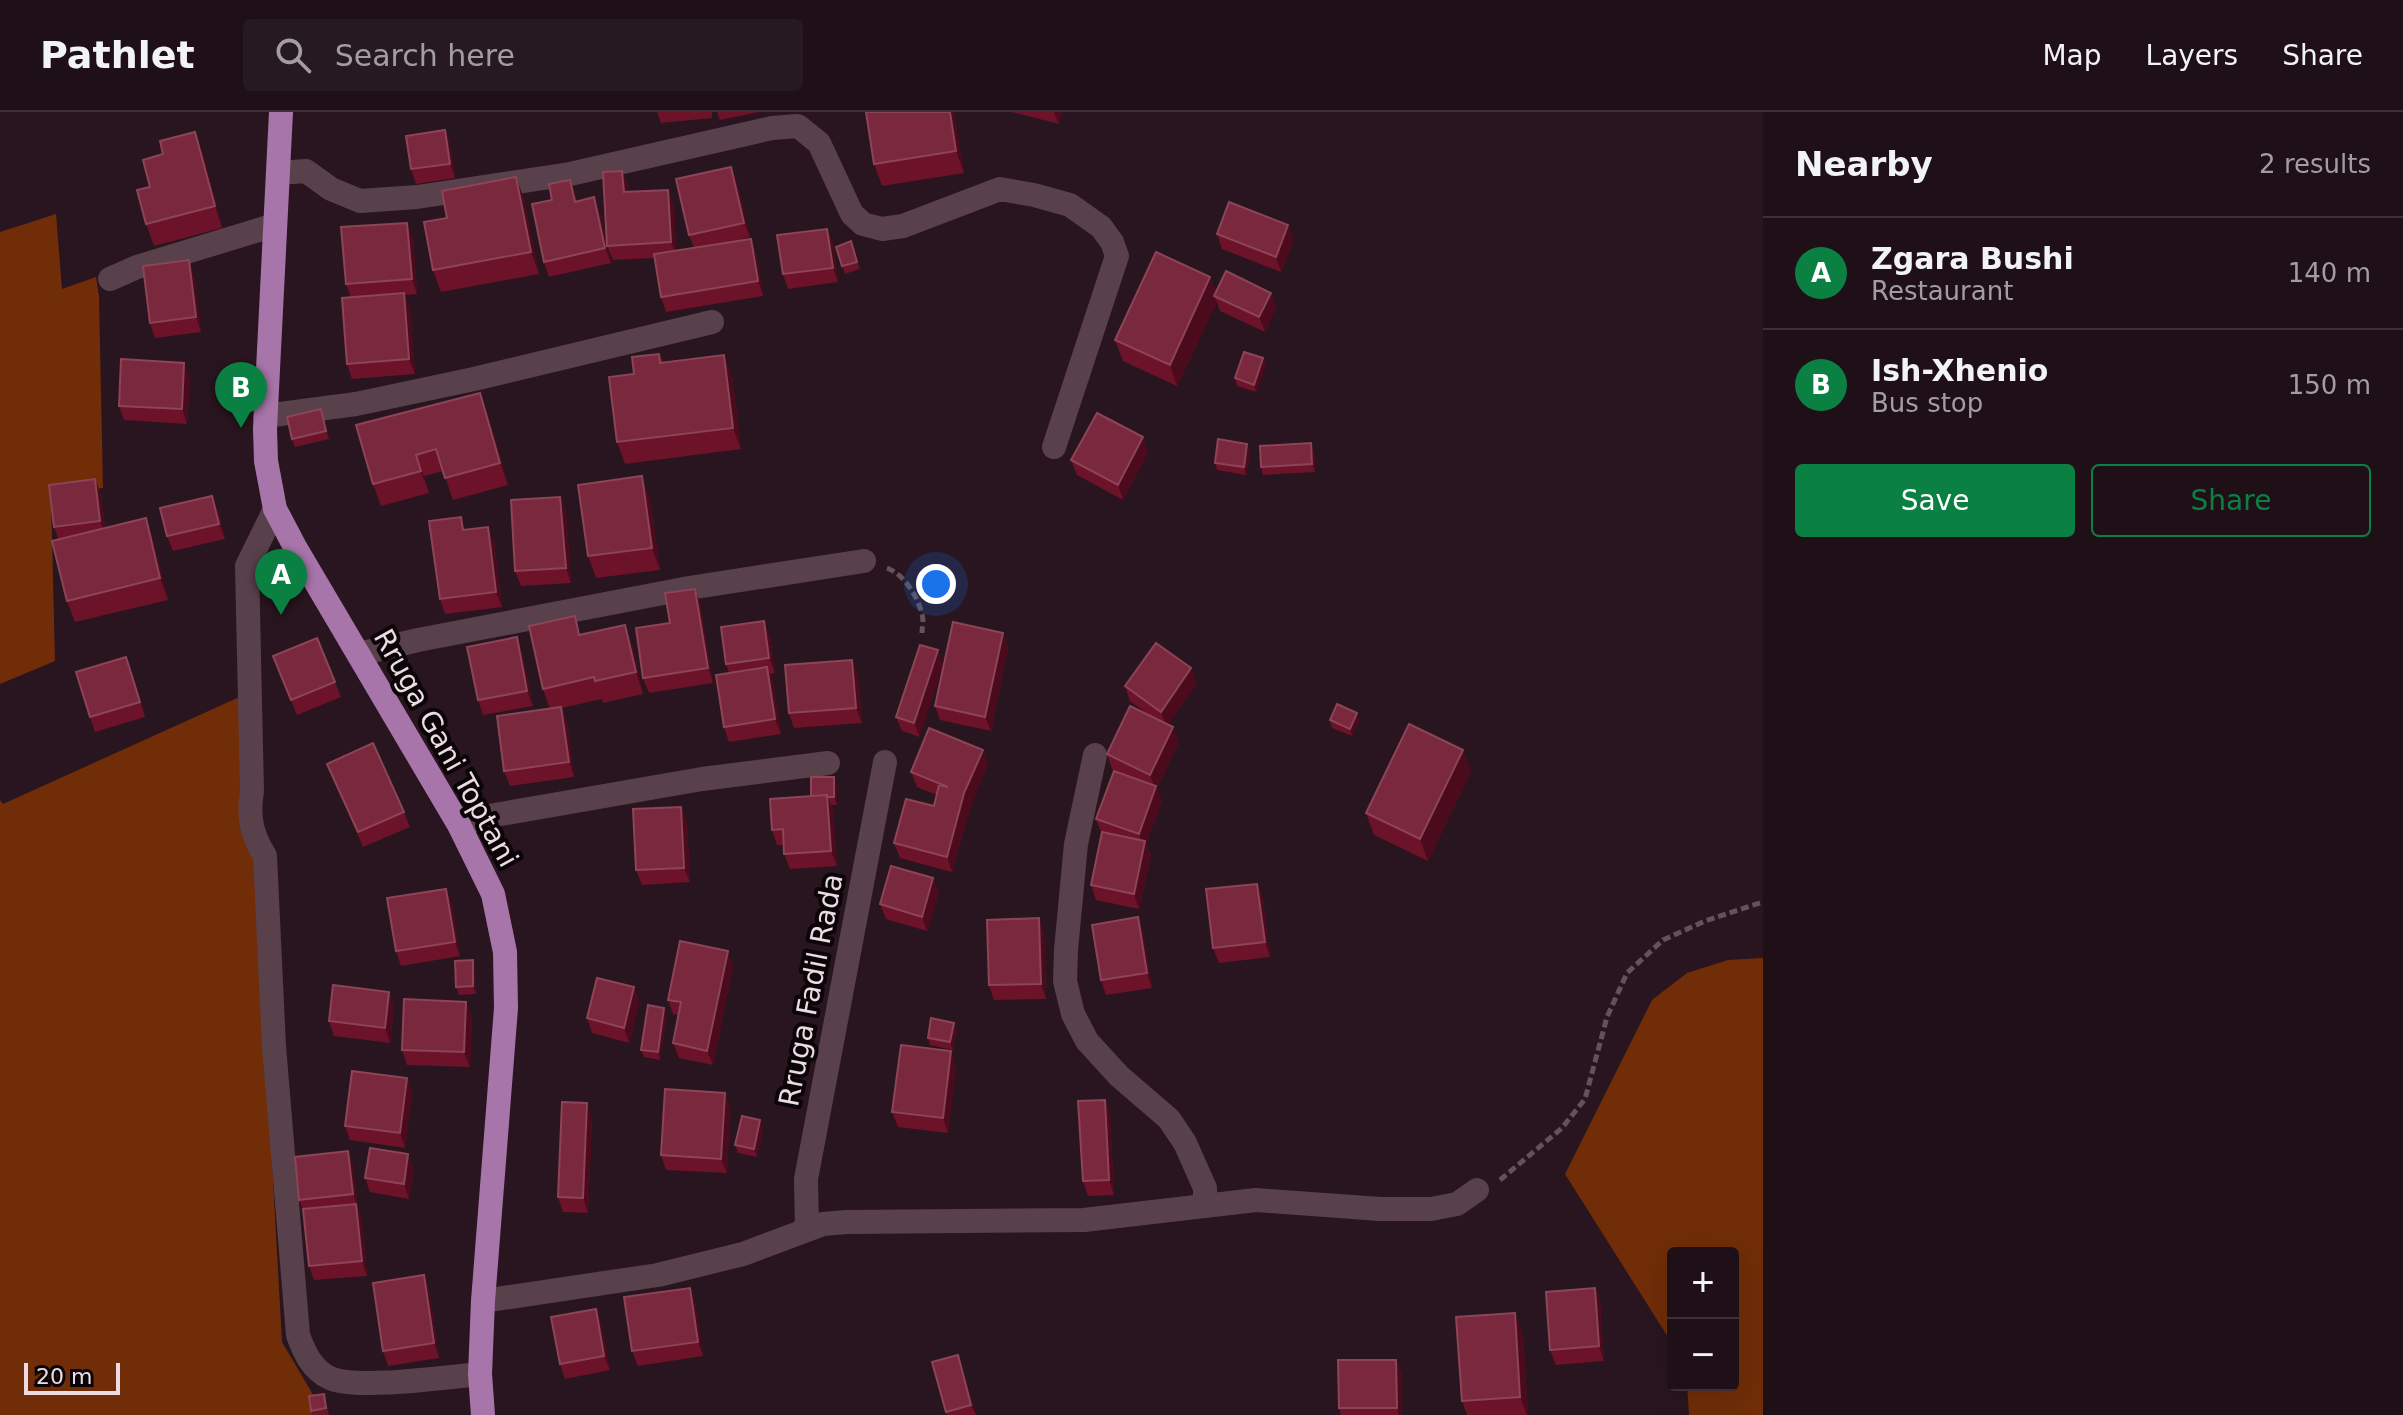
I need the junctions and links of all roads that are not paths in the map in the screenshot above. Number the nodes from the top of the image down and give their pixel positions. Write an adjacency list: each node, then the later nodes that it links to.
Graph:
1 (281, 112): 2 (main road, Rruga Gani Toptani)
2 (278, 173): 3 (main road, Rruga Gani Toptani); 7 (street)
3 (275, 225): 4 (street); 6 (main road, Rruga Gani Toptani)
4 (110, 279)
5 (712, 322): 6 (street)
6 (265, 416): 8 (main road, Rruga Gani Toptani)
7 (1054, 447)
8 (275, 509): 10 (main road, Rruga Gani Toptani); 19 (street)
9 (864, 561): 10 (street)
10 (359, 654): 14 (main road, Rruga Gani Toptani)
11 (1095, 755): 16 (street)
12 (885, 762): 17 (street, Rruga Fadil Rada)
13 (828, 763): 14 (street)
14 (459, 825): 18 (main road, Rruga Gani Toptani)
15 (1477, 1190): 16 (street)
16 (1205, 1204): 17 (street)
17 (807, 1229): 18 (street)
18 (483, 1301): 19 (main road, Rruga Gani Toptani)
19 (480, 1374): 20 (main road, Rruga Gani Toptani)
20 (483, 1415)

